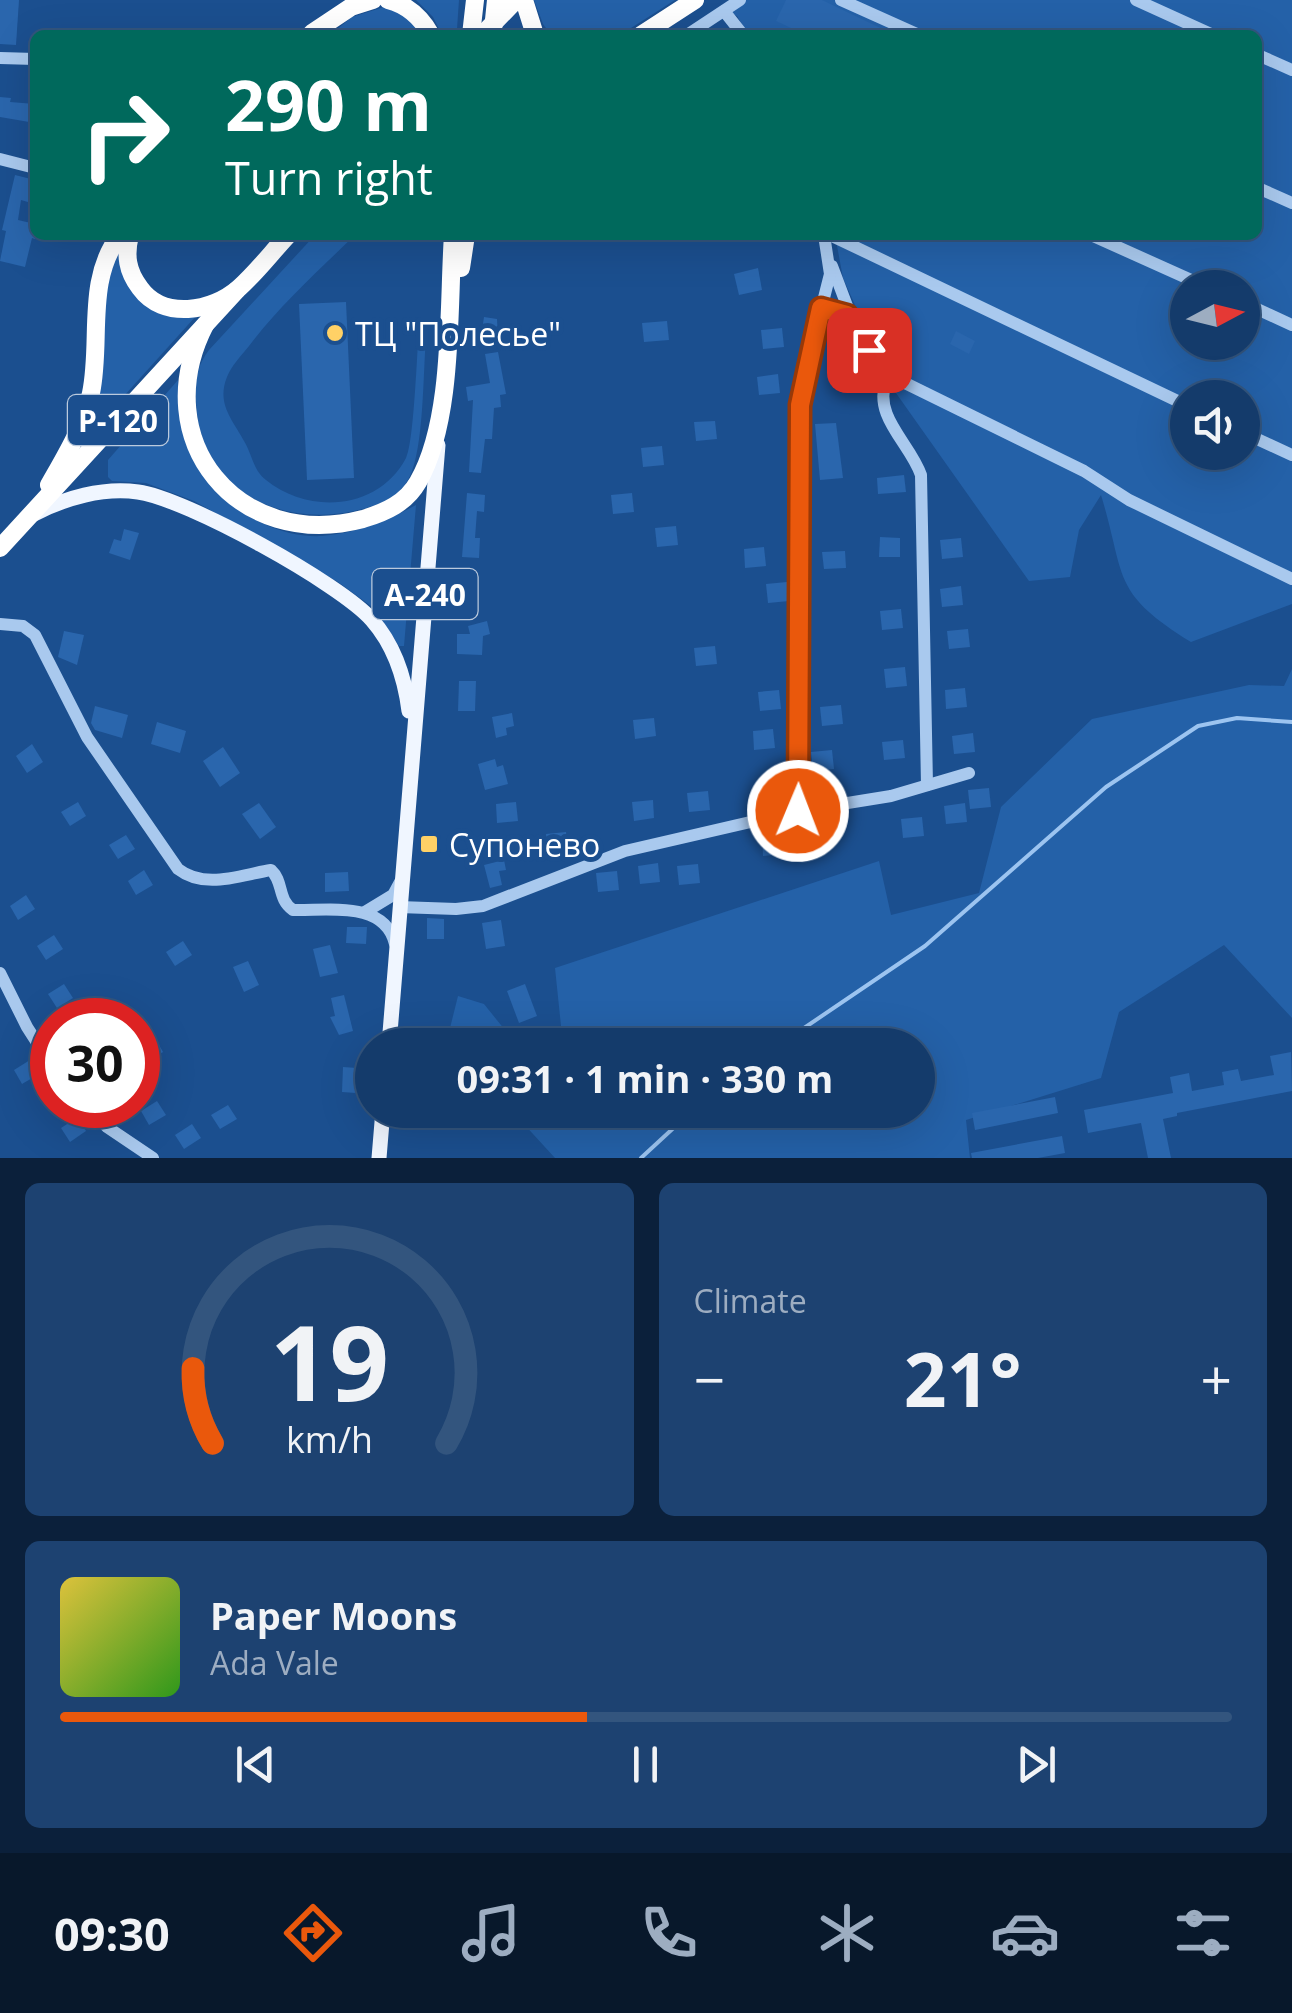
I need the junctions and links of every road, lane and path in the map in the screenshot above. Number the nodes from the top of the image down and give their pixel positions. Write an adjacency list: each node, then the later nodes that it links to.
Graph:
1 (342, 0): 12 (highway)
2 (373, 0): 13 (highway)
3 (388, 0): 14 (highway)
4 (475, 0): 15 (highway)
5 (496, 0): 17 (highway)
6 (520, 0): 16 (highway, bridge); 18 (highway)
7 (695, 0): 19 (highway)
8 (740, 0): 11 (street)
9 (841, 0): 22 (street)
10 (1136, 0): 23 (street)
11 (724, 11): 20 (street); 21 (street)
12 (315, 30)
13 (317, 30)
14 (427, 30)
15 (472, 30)
16 (487, 30)
17 (493, 30)
18 (533, 30)
19 (649, 30)
20 (695, 30)
21 (739, 30)
22 (908, 30)
23 (1203, 30)
24 (1262, 57): 27 (street)
25 (0, 58): 26 (street)
26 (30, 59)
27 (1292, 70)
28 (0, 159): 29 (street)
29 (30, 167)
30 (1262, 190): 31 (street)
31 (1292, 203)
32 (117, 240): 54 (highway)
33 (129, 240): 42 (highway)
34 (283, 240): 42 (highway, Р-120)
35 (453, 240): 48 (highway, А-240)
36 (465, 240): 48 (highway, А-240)
37 (828, 240): 40 (street)
38 (838, 240): 50 (street)
39 (1102, 240): 41 (street)
40 (830, 259): 43 (street); 45 (street)
41 (1170, 270)
42 (237, 290): 46 (highway, Р-120)
43 (821, 308): 45 (street); 61 (street)
44 (1260, 310): 47 (street)
45 (852, 320): 49 (street)
46 (206, 325): 51 (highway); 54 (highway, Р-120)
47 (1292, 325)
48 (444, 372): 51 (highway, А-240)
49 (886, 381): 56 (street); 60 (street)
50 (1170, 397)
51 (440, 416): 58 (main road, А-240)
52 (1260, 440): 53 (street)
53 (1292, 454)
54 (30, 516): 55 (highway, Р-120); 58 (main road)
55 (0, 548)
56 (1292, 579)
57 (0, 624): 64 (street)
58 (410, 772): 62 (main road, А-240)
59 (969, 773): 60 (street)
60 (927, 785): 61 (street)
61 (798, 811): 63 (street)
62 (402, 876): 63 (main road, А-240); 64 (street)
63 (399, 907): 65 (main road, А-240)
64 (365, 912): 65 (street)
65 (397, 952): 67 (main road, А-240)
66 (0, 974): 68 (street)
67 (390, 1028)
68 (30, 1032)
69 (107, 1128): 71 (street)
70 (382, 1128): 72 (main road)
71 (152, 1158)
72 (379, 1158)

